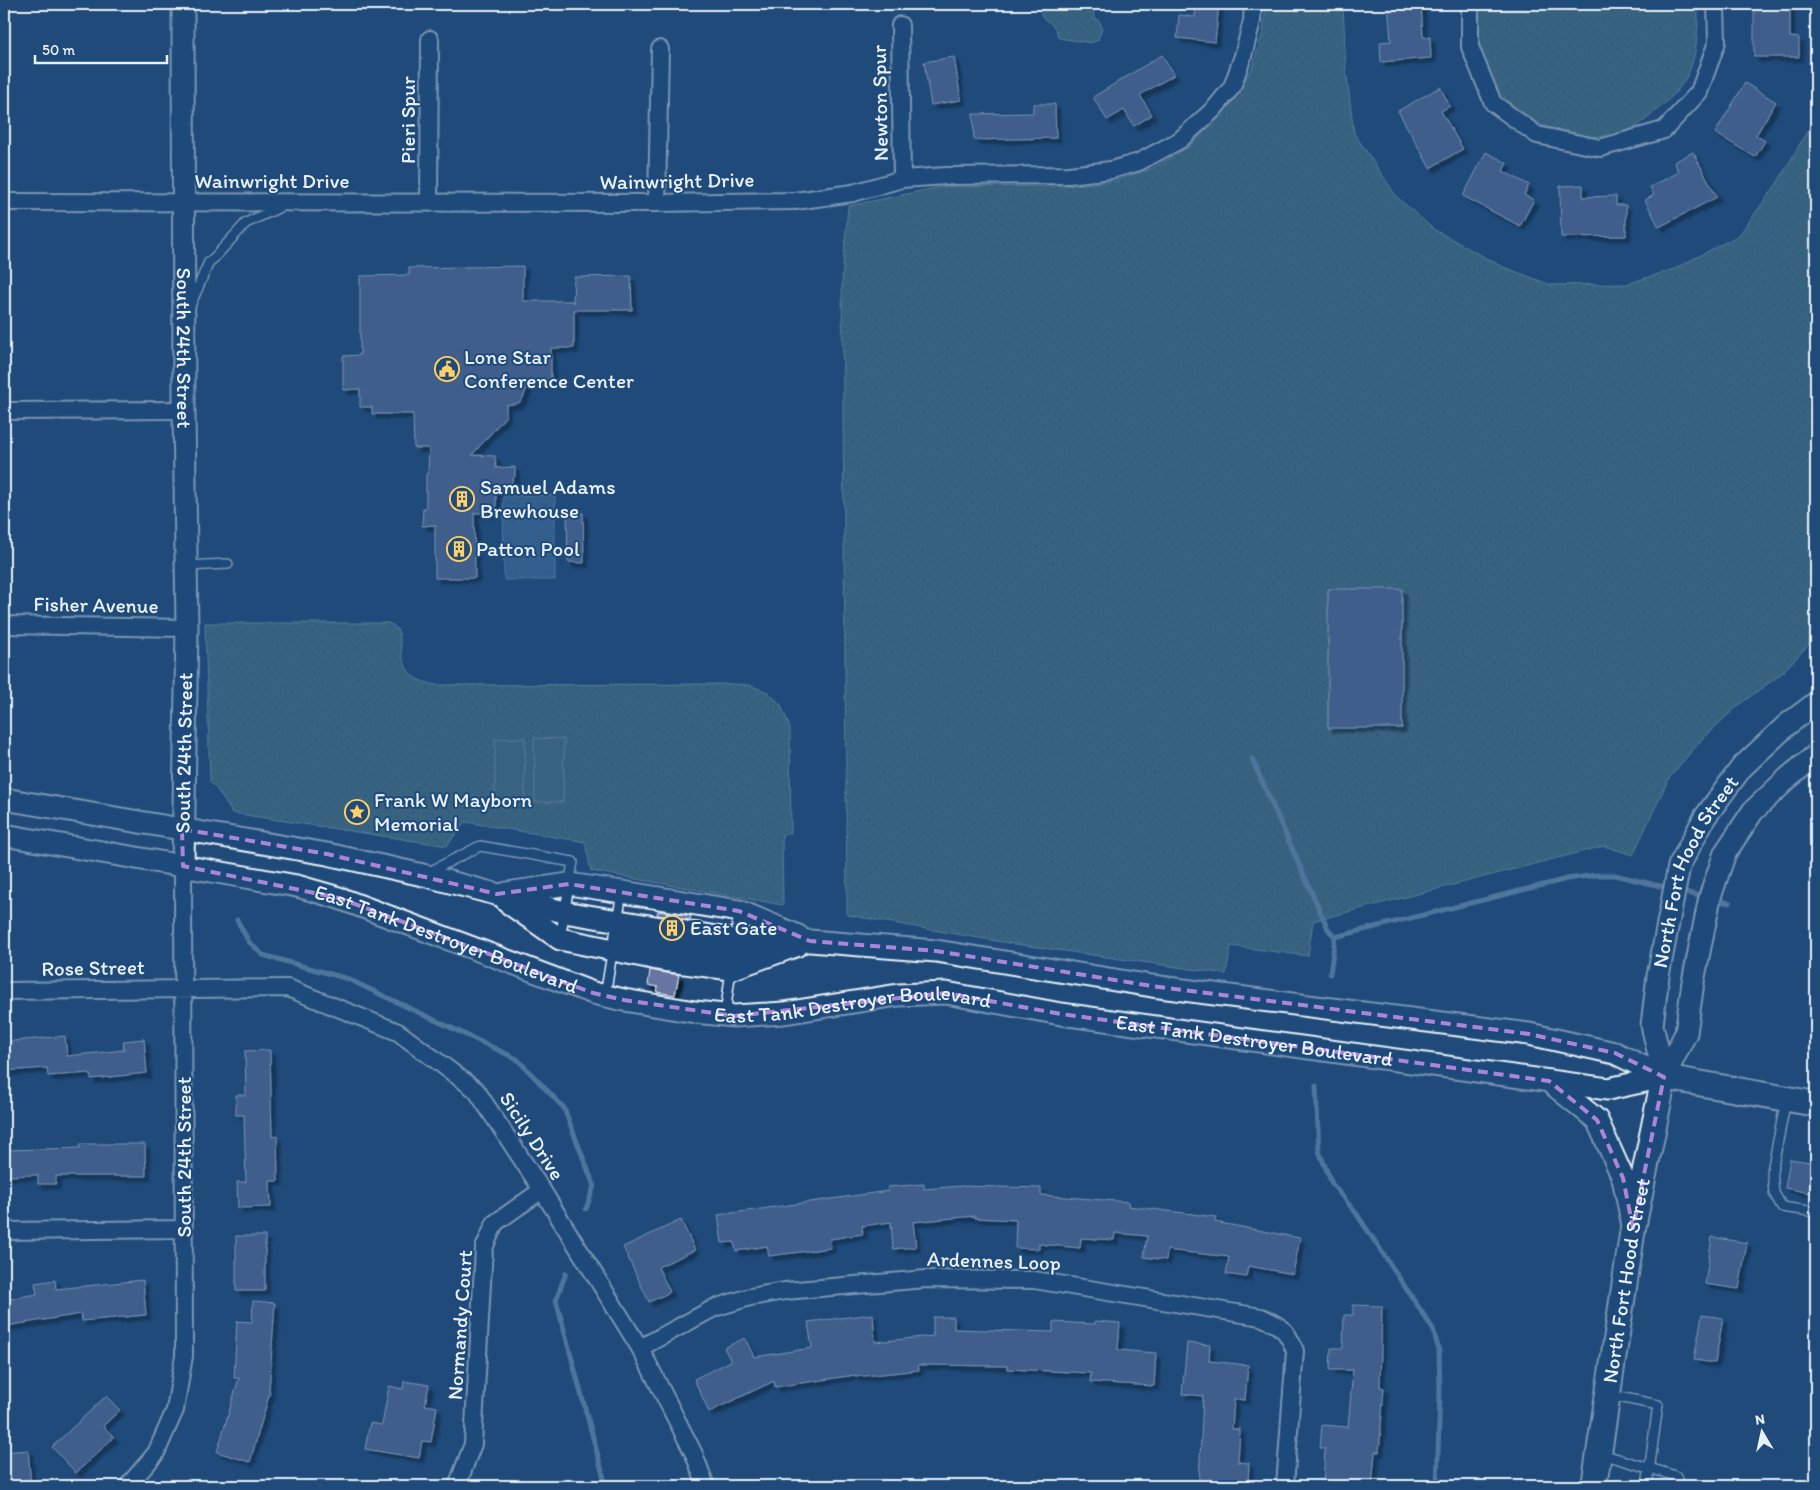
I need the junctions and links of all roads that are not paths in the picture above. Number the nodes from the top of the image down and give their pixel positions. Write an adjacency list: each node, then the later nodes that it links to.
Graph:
1 (183, 4): 10 (street, South 24th Street)
2 (1253, 4): 8 (street, Wainwright Drive)
3 (1470, 4): 4 (street)
4 (1716, 4)
5 (900, 25): 8 (street, Newton Spur)
6 (430, 39): 12 (street, Pieri Spur)
7 (660, 49): 13 (street)
8 (902, 179): 13 (street, Wainwright Drive)
9 (4, 202): 10 (street, Wainwright Drive)
10 (184, 202): 11 (street, Wainwright Drive); 14 (street, South 24th Street)
11 (292, 202): 12 (street, Wainwright Drive); 14 (lane)
12 (429, 203): 13 (street, Wainwright Drive)
13 (657, 203)
14 (184, 320): 15 (street, South 24th Street)
15 (184, 410): 16 (street); 18 (street, South 24th Street)
16 (4, 411)
17 (228, 564): 18 (lane)
18 (186, 566): 20 (street, South 24th Street)
19 (4, 625): 20 (street, Fisher Avenue)
20 (187, 628): 24 (street, South 24th Street)
21 (1816, 704): 36 (street, North Fort Hood Street)
22 (1816, 755): 36 (street, North Fort Hood Street)
23 (4, 799): 24 (street, East Tank Destroyer Boulevard)
24 (182, 829): 26 (street, South 24th Street); 27 (street, East Tank Destroyer Boulevard)
25 (4, 835): 26 (street, East Tank Destroyer Boulevard)
26 (183, 866): 32 (street, South 24th Street); 34 (street, East Tank Destroyer Boulevard)
27 (423, 875): 28 (street, East Tank Destroyer Boulevard); 28 (lane)
28 (564, 912): 29 (street); 29 (street); 29 (street)
29 (618, 921): 30 (street); 30 (street); 30 (street); 34 (lane)
30 (735, 940): 31 (street); 31 (street); 31 (street); 35 (lane)
31 (810, 941): 36 (street, East Tank Destroyer Boulevard)
32 (183, 988): 33 (street, Rose Street); 40 (street, Sicily Drive); 43 (street, South 24th Street)
33 (4, 990)
34 (605, 996): 35 (street, East Tank Destroyer Boulevard)
35 (725, 1015): 37 (street, East Tank Destroyer Boulevard)
36 (1664, 1077): 37 (street, East Tank Destroyer Boulevard); 38 (main road); 42 (main road, North Fort Hood Street)
37 (1548, 1081): 42 (street)
38 (1787, 1099): 39 (main road); 41 (lane)
39 (1816, 1104)
40 (542, 1190): 45 (street, Sicily Drive); 50 (street, Normandy Court)
41 (1816, 1212)
42 (1633, 1228): 46 (main road, North Fort Hood Street)
43 (184, 1229): 44 (street); 49 (street, South 24th Street)
44 (4, 1231)
45 (640, 1348): 51 (street, Sicily Drive); 52 (street, Ardennes Loop)
46 (1608, 1395): 47 (main road, North Fort Hood Street); 48 (lane)
47 (1599, 1454): 48 (lane); 53 (main road, North Fort Hood Street)
48 (1649, 1468): 54 (lane); 55 (lane)
49 (128, 1486)
50 (457, 1486)
51 (706, 1486)
52 (1285, 1486)
53 (1594, 1486)
54 (1647, 1486)
55 (1679, 1486)

